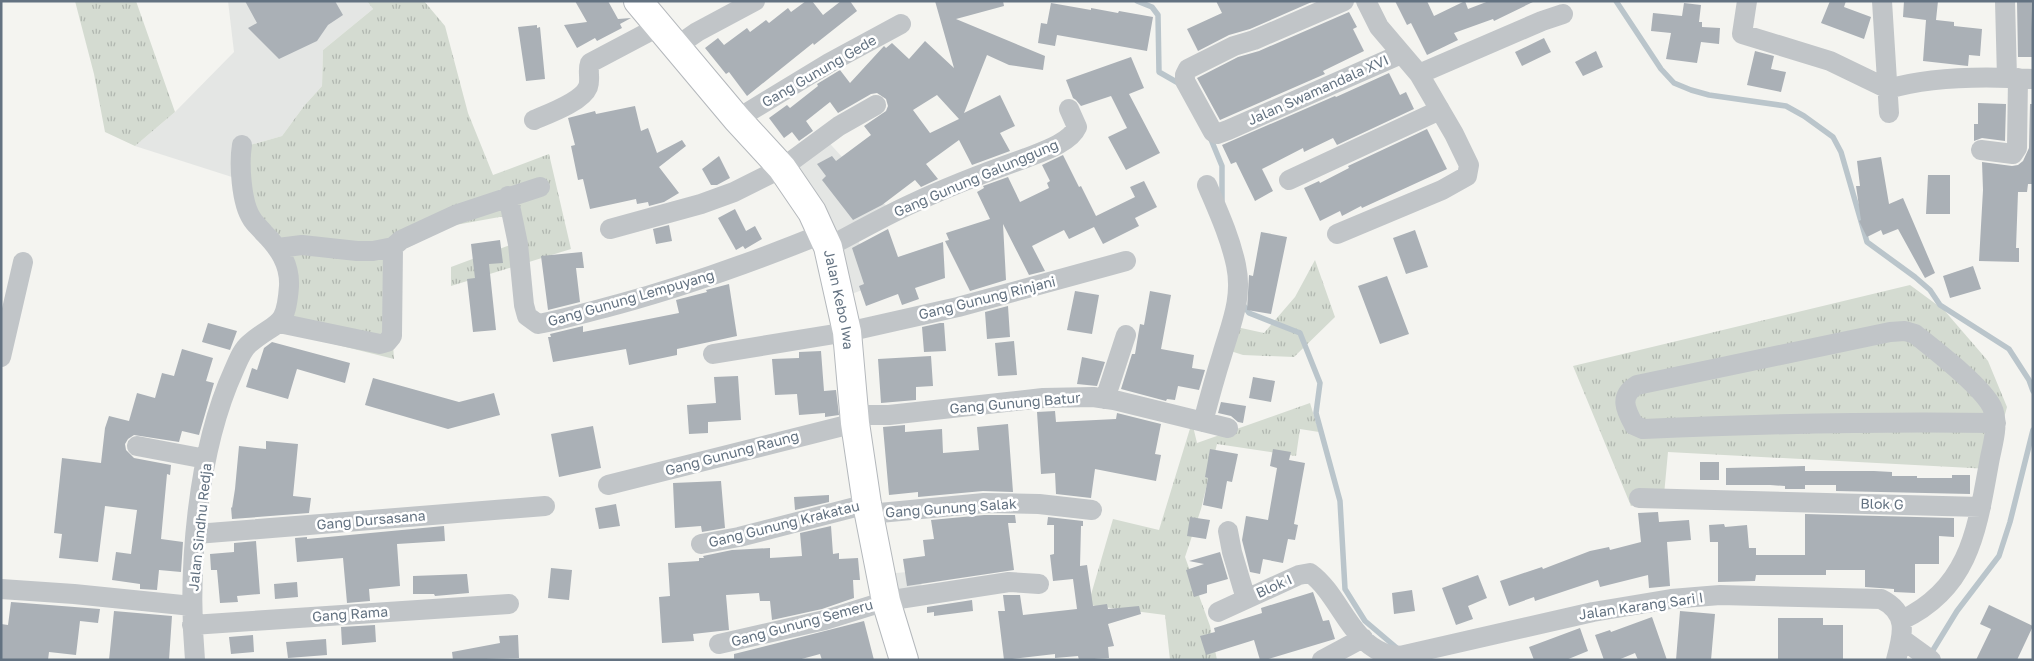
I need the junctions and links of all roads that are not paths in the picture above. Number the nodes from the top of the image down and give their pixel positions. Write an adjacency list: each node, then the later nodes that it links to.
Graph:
1 (638, 1): 10 (street, Jalan Kebo Iwa)
2 (754, 1): 11 (street)
3 (1344, 1): 12 (street, Jalan Swamandala XVI)
4 (1366, 1): 12 (street)
5 (1747, 1): 15 (street)
6 (1882, 1): 15 (street)
7 (2005, 1): 14 (street)
8 (1563, 14): 13 (street)
9 (901, 24): 20 (street, Gang Gunung Gede)
10 (660, 26): 11 (street, Jalan Kebo Iwa); 21 (street)
11 (677, 46): 20 (street, Jalan Kebo Iwa)
12 (1401, 54): 13 (street)
13 (1419, 74): 18 (street)
14 (2019, 78): 15 (street); 23 (street)
15 (1888, 89): 19 (street)
16 (876, 105): 24 (street)
17 (1069, 109): 31 (street, Gang Gunung Galunggung)
18 (1440, 110): 25 (street); 30 (street)
19 (1888, 114)
20 (737, 119): 24 (street, Jalan Kebo Iwa)
21 (534, 120)
22 (242, 145): 33 (street)
23 (1981, 150)
24 (782, 168): 29 (street); 31 (street, Jalan Kebo Iwa)
25 (1290, 180)
26 (1207, 185): 43 (street)
27 (540, 186): 28 (street)
28 (508, 196): 31 (street, Gang Gunung Lempuyang); 32 (street)
29 (610, 229)
30 (1337, 234)
31 (825, 241): 37 (street, Jalan Kebo Iwa)
32 (393, 247): 33 (street); 36 (street)
33 (278, 248): 36 (street)
34 (1126, 261): 37 (street, Gang Gunung Rinjani)
35 (23, 262): 40 (street)
36 (279, 323): 47 (street, Jalan Sindhu Redja)
37 (847, 332): 39 (street, Gang Gunung Rinjani); 42 (street, Jalan Kebo Iwa)
38 (1126, 335): 41 (street)
39 (713, 354)
40 (1, 358)
41 (1106, 399): 42 (street, Gang Gunung Batur); 43 (street, Gang Gunung Batur)
42 (855, 419): 48 (street, Gang Gunung Raung); 52 (street, Jalan Kebo Iwa)
43 (1203, 422): 45 (street, Gang Gunung Batur)
44 (1996, 423): 44 (street); 51 (street)
45 (1228, 428)
46 (137, 446): 47 (street)
47 (206, 459): 55 (street, Jalan Sindhu Redja)
48 (608, 485)
49 (1639, 498): 51 (street, Blok G)
50 (545, 506): 55 (street, Gang Dursasana)
51 (1981, 507): 64 (street)
52 (868, 509): 53 (street, Gang Gunung Salak); 56 (street, Gang Gunung Krakatau); 60 (street, Jalan Kebo Iwa)
53 (1092, 510)
54 (1228, 531): 59 (street)
55 (196, 534): 63 (street, Jalan Sindhu Redja)
56 (701, 544)
57 (1039, 584): 60 (street, Gang Gunung Semeru)
58 (1, 588): 63 (street, Gang Rama)
59 (1246, 599): 62 (street, Blok I); 65 (street, Blok I)
60 (886, 601): 66 (street, Gang Gunung Semeru); 70 (street, Jalan Kebo Iwa)
61 (509, 604): 63 (street, Gang Rama)
62 (1218, 612)
63 (192, 615): 69 (street, Jalan Sindhu Redja)
64 (1905, 635): 67 (street, Jalan Karang Sari I); 68 (street, Jalan Karang Sari I); 72 (street)
65 (1363, 638): 67 (street, Jalan Karang Sari I); 71 (street)
66 (719, 644)
67 (1427, 655)
68 (1930, 659)
69 (195, 660)
70 (904, 660)
71 (1322, 660)
72 (1896, 660)

